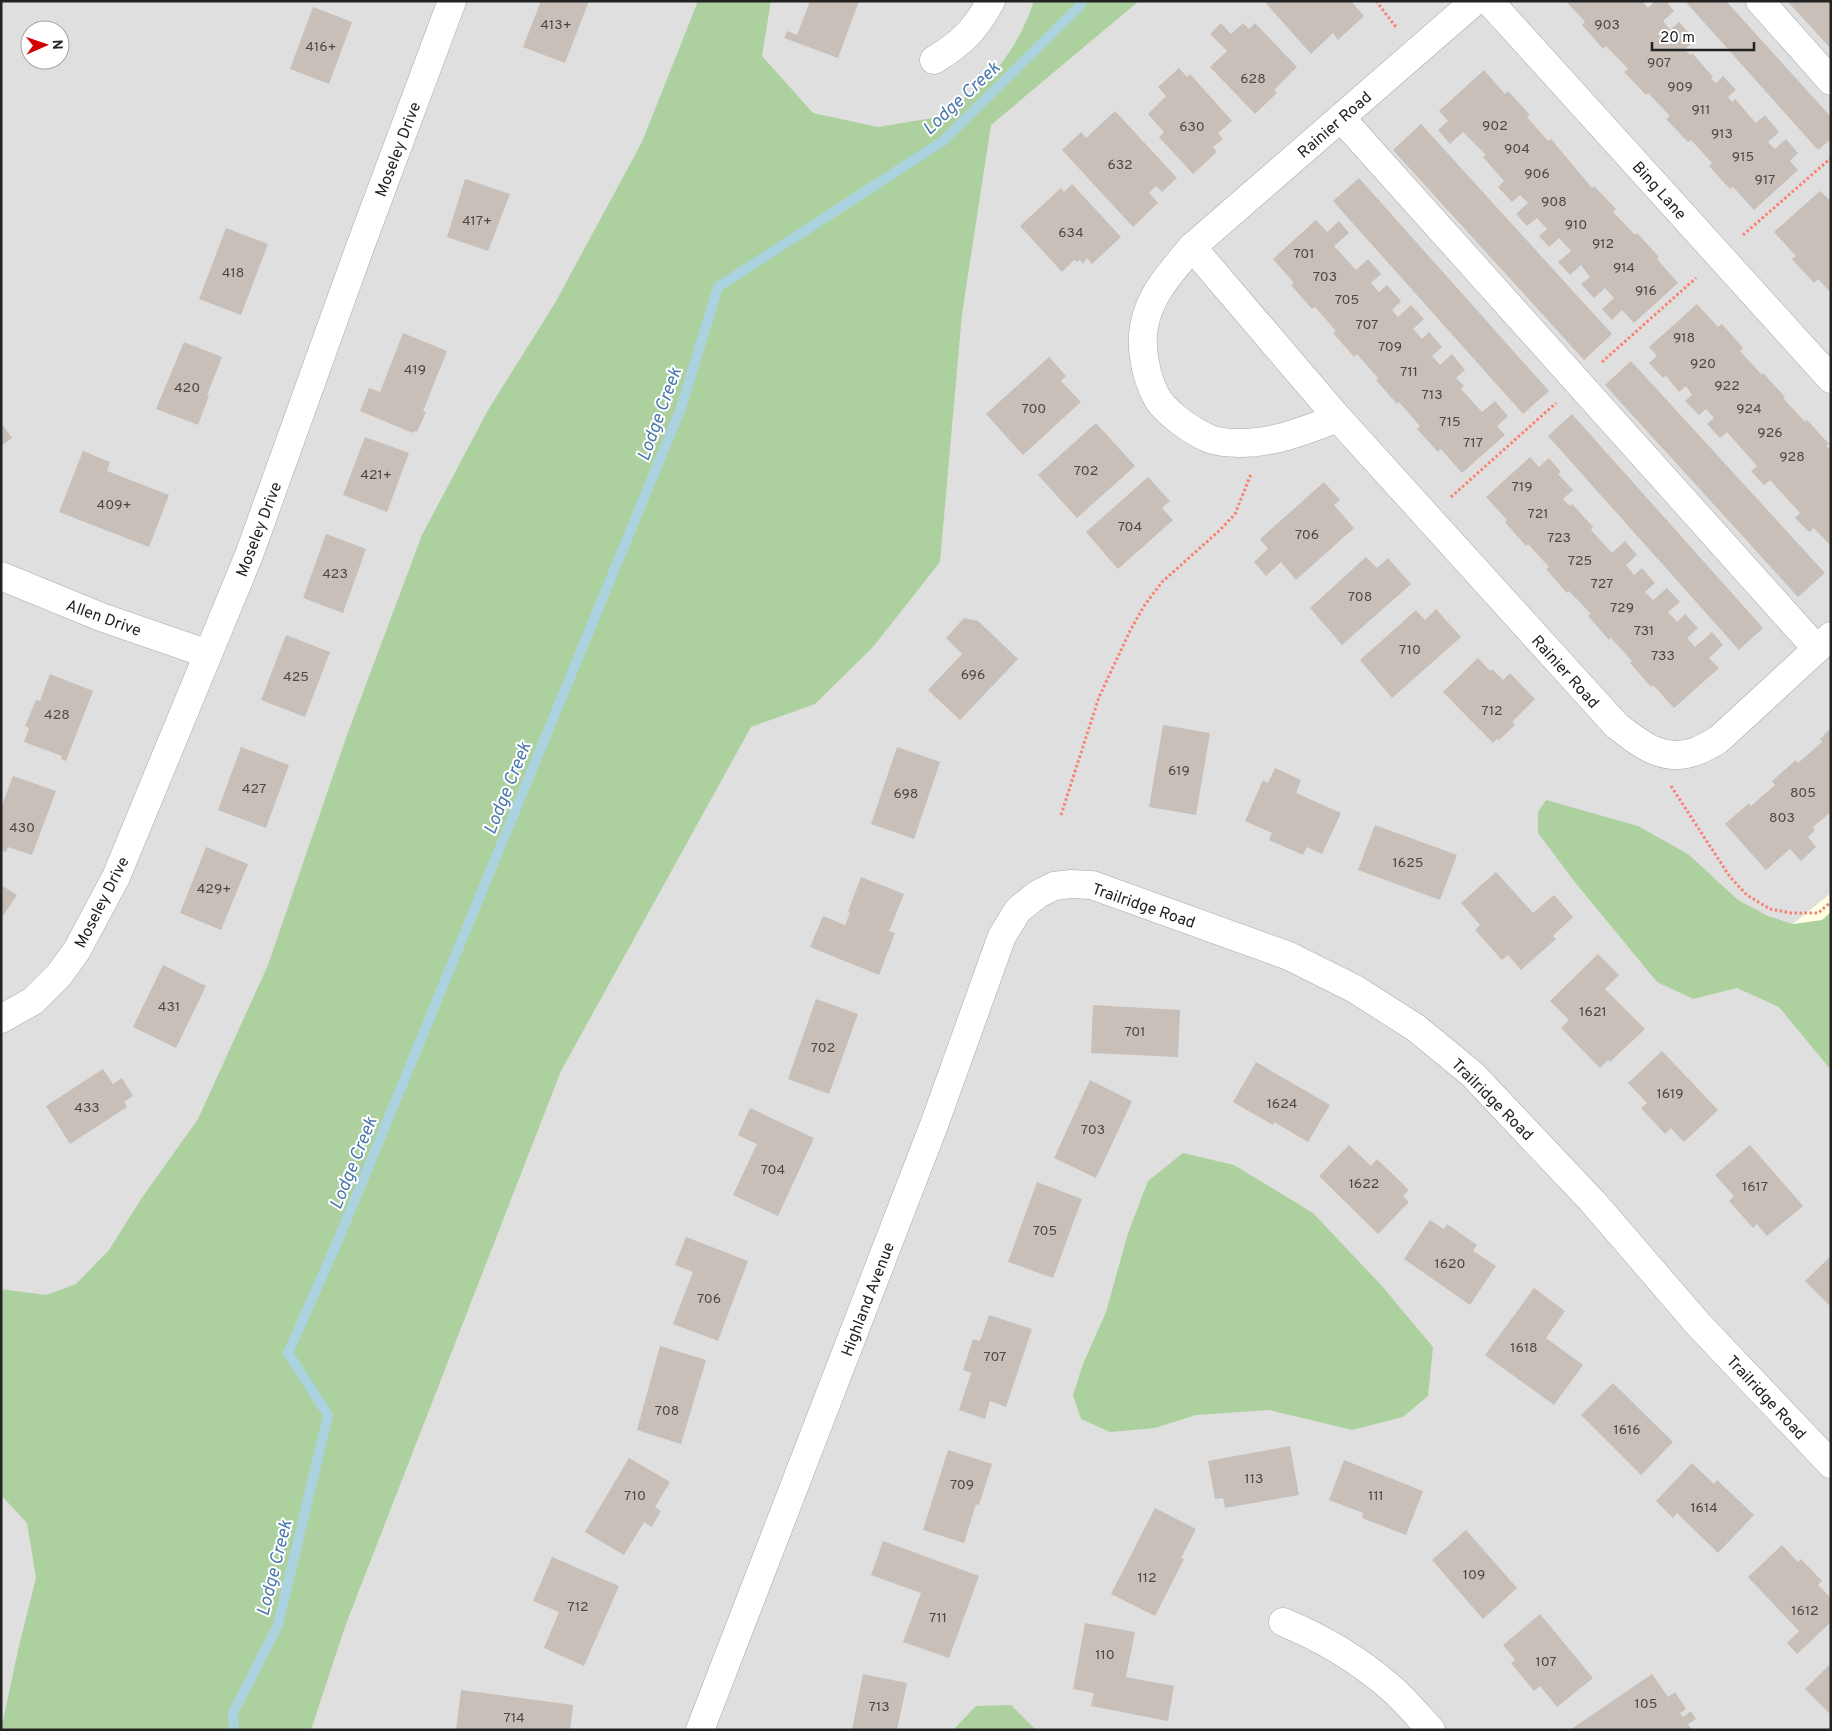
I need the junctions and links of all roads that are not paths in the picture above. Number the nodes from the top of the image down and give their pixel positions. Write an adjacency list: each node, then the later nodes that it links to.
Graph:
1 (452, 1): 14 (street, Moseley Drive)
2 (991, 1): 6 (street)
3 (1475, 1): 8 (street, Rainier Road)
4 (1489, 1): 10 (street, Bing Lane)
5 (1760, 1): 7 (street)
6 (934, 60)
7 (1831, 81)
8 (1341, 118): 9 (street, Rainier Road); 13 (street)
9 (1192, 247): 11 (street, Rainier Road); 11 (street, Rainier Road)
10 (1831, 379)
11 (1338, 418): 13 (street, Rainier Road)
12 (1, 576): 14 (street, Allen Drive)
13 (1824, 643)
14 (208, 654): 16 (street, Moseley Drive)
15 (1054, 886): 17 (street, Trailridge Road); 19 (street, Highland Avenue)
16 (1, 1019)
17 (1831, 1464)
18 (1283, 1622): 20 (street)
19 (700, 1730)
20 (1431, 1730)

